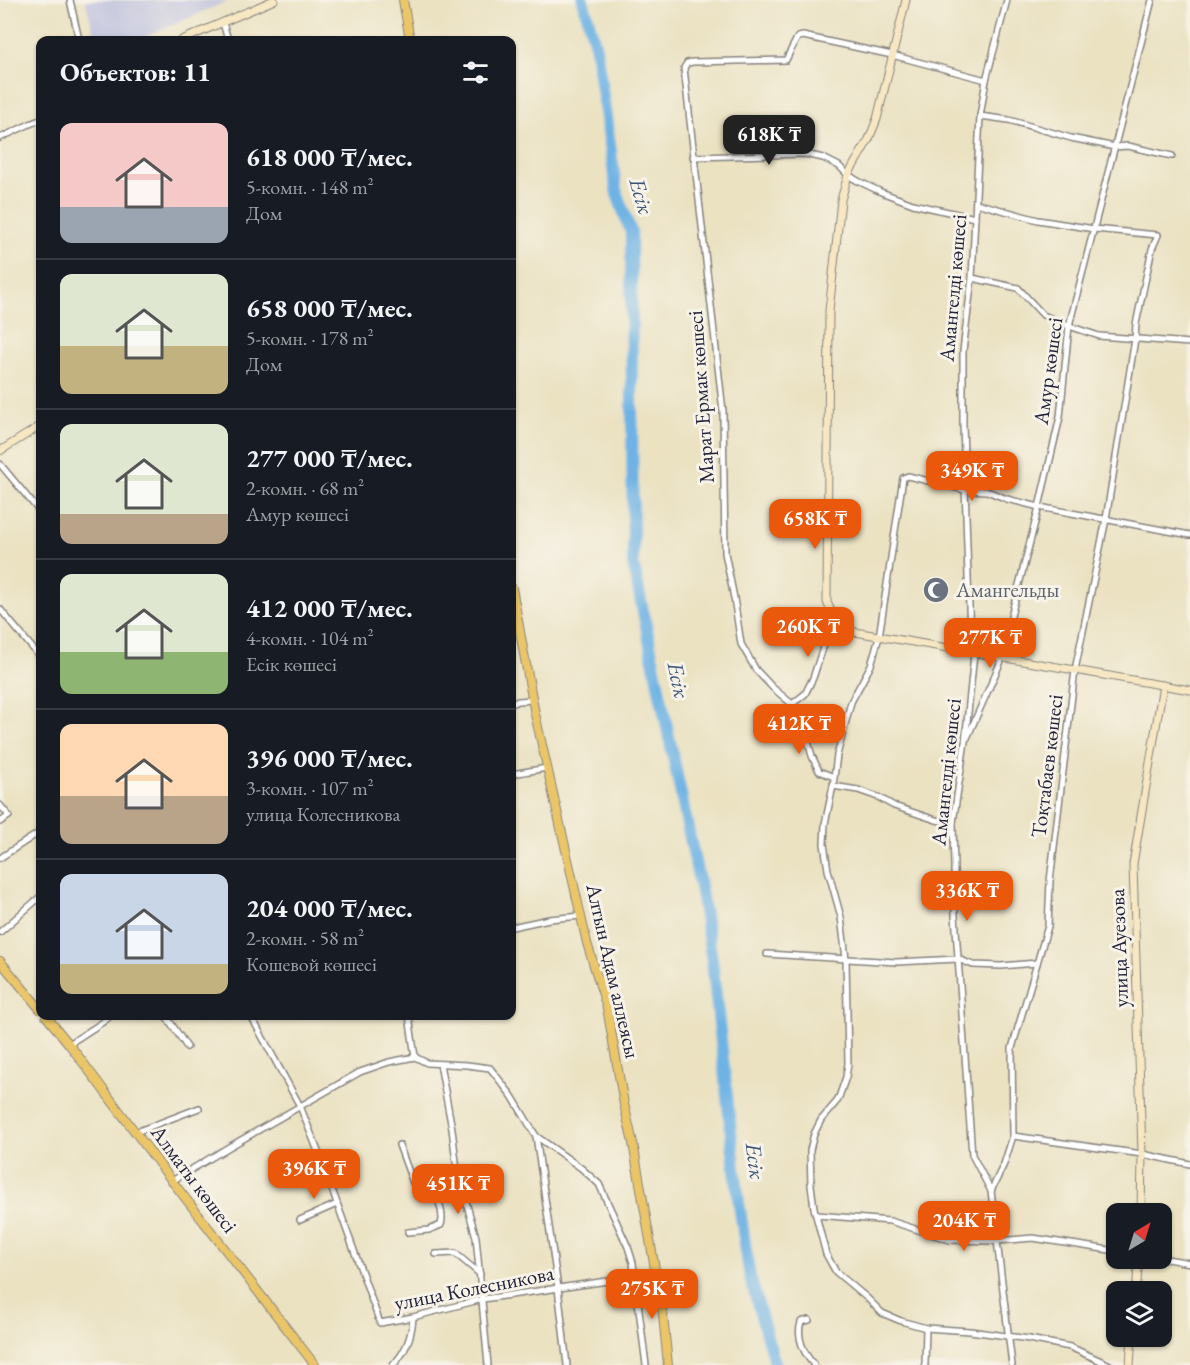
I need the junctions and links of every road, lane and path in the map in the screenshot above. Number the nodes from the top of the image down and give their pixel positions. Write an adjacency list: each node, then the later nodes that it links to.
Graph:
1 (70, 0): 8 (street)
2 (274, 0): 7 (street)
3 (403, 0): 11 (main road)
4 (906, 0): 12 (street)
5 (1007, 0): 13 (street, Амангелді көшесі)
6 (1152, 0): 17 (street, Амур көшесі)
7 (223, 23): 9 (street); 10 (street)
8 (78, 36)
9 (192, 36)
10 (227, 36)
11 (409, 36)
12 (892, 55): 13 (street); 19 (street, Марат Ермак көшесі); 20 (street)
13 (986, 80): 14 (street, Амангелді көшесі)
14 (980, 116): 17 (street); 21 (street, Амангелді көшесі)
15 (36, 122): 16 (street)
16 (0, 138)
17 (1115, 147): 18 (street); 23 (street, Амур көшесі)
18 (1172, 156)
19 (693, 157): 20 (street); 48 (street, Марат Ермак көшесі)
20 (848, 175): 22 (street); 37 (street)
21 (976, 203): 22 (street, Амангелді көшесі); 23 (street)
22 (975, 218): 24 (street, Амангелді көшесі)
23 (1094, 230): 25 (street, Амур көшесі); 26 (street, Тоқтабаев көшесі)
24 (972, 278): 25 (street); 31 (street, Амангелді көшесі)
25 (1069, 326): 26 (street); 33 (street, Амур көшесі)
26 (1135, 339): 27 (street); 34 (street, Тоқтабаев көшесі)
27 (1190, 343)
28 (36, 428): 29 (street)
29 (0, 451)
30 (0, 464): 32 (street)
31 (965, 490): 33 (street); 39 (street); 41 (street, Амангелді көшесі)
32 (36, 507)
33 (1040, 507): 34 (street); 42 (street, Амур көшесі)
34 (1106, 519): 35 (street); 43 (street, Тоқтабаев көшесі)
35 (1190, 535)
36 (1, 612): 40 (street)
37 (833, 617): 39 (street); 48 (street)
38 (516, 632): 46 (main road, Алтын Адам аллеясы)
39 (879, 637): 41 (street); 52 (street)
40 (36, 652)
41 (974, 654): 42 (street); 49 (street, Амангелді көшесі)
42 (1002, 659): 43 (street); 49 (street, Амур көшесі)
43 (1075, 670): 44 (street); 67 (street, Тоқтабаев көшесі)
44 (1163, 684): 45 (street); 84 (street, улица Ауезова)
45 (1190, 690)
46 (532, 700): 47 (street); 50 (main road, Алтын Адам аллеясы)
47 (516, 702)
48 (792, 704): 52 (street)
49 (965, 742): 56 (street, Амангелді көшесі)
50 (547, 768): 51 (street); 60 (main road, Алтын Адам аллеясы)
51 (516, 773)
52 (834, 777): 53 (street)
53 (833, 786): 56 (street); 65 (street)
54 (0, 805): 55 (street)
55 (0, 822)
56 (953, 823): 64 (street, Амангелді көшесі)
57 (36, 835): 58 (street)
58 (0, 858)
59 (36, 900): 62 (street)
60 (581, 916): 61 (street); 100 (main road, Алтын Адам аллеясы)
61 (516, 926)
62 (0, 932)
63 (767, 954): 65 (street)
64 (958, 958): 65 (street); 67 (street); 89 (street, Амангелді көшесі)
65 (846, 959): 92 (street)
66 (0, 961): 68 (main road)
67 (1037, 963): 82 (street, Тоқтабаев көшесі)
68 (36, 1004)
69 (49, 1020): 74 (main road, Алматы көшесі)
70 (105, 1020): 74 (street)
71 (169, 1020): 75 (street)
72 (253, 1020): 78 (street, улица Колесникова)
73 (410, 1020): 76 (street)
74 (69, 1044): 80 (main road, Алматы көшесі)
75 (187, 1047)
76 (416, 1057): 77 (street); 78 (street)
77 (440, 1064): 81 (street); 86 (street)
78 (300, 1106): 87 (street); 91 (street, улица Колесникова)
79 (199, 1108): 80 (street)
80 (136, 1132): 87 (main road, Алматы көшесі)
81 (536, 1136): 102 (street); 103 (street)
82 (1013, 1136): 84 (street); 89 (street, Тоқтабаев көшесі)
83 (399, 1145): 88 (street)
84 (1142, 1154): 85 (street); 90 (street, улица Ауезова)
85 (1190, 1164)
86 (460, 1180): 88 (street); 101 (street)
87 (172, 1181): 110 (main road, Алматы көшесі)
88 (434, 1185): 94 (street)
89 (991, 1191): 95 (street, Амангелді көшесі)
90 (1141, 1203)
91 (337, 1204): 93 (street); 105 (street, улица Колесникова)
92 (817, 1215): 95 (street); 107 (street)
93 (300, 1220)
94 (408, 1232)
95 (997, 1241): 96 (street); 108 (street, Амангелді көшесі)
96 (1106, 1249)
97 (436, 1254): 101 (street)
98 (1172, 1260): 99 (street)
99 (1190, 1263)
100 (656, 1273): 102 (street, улица Колесникова); 115 (main road, Алтын Адам аллеясы)
101 (480, 1274): 104 (street)
102 (635, 1277): 103 (street, улица Колесникова); 114 (street)
103 (558, 1288): 104 (street, улица Колесникова); 113 (street)
104 (483, 1299): 105 (street, улица Колесникова); 112 (street)
105 (413, 1317): 111 (street)
106 (809, 1320): 116 (street)
107 (927, 1328): 108 (street); 117 (street)
108 (1008, 1336): 118 (street, Амангелді көшесі); 119 (street)
109 (1131, 1347): 120 (street)
110 (315, 1365)
111 (393, 1365)
112 (488, 1365)
113 (567, 1365)
114 (646, 1365)
115 (668, 1365)
116 (814, 1365)
117 (925, 1365)
118 (1012, 1365)
119 (1110, 1365)
120 (1130, 1365)

